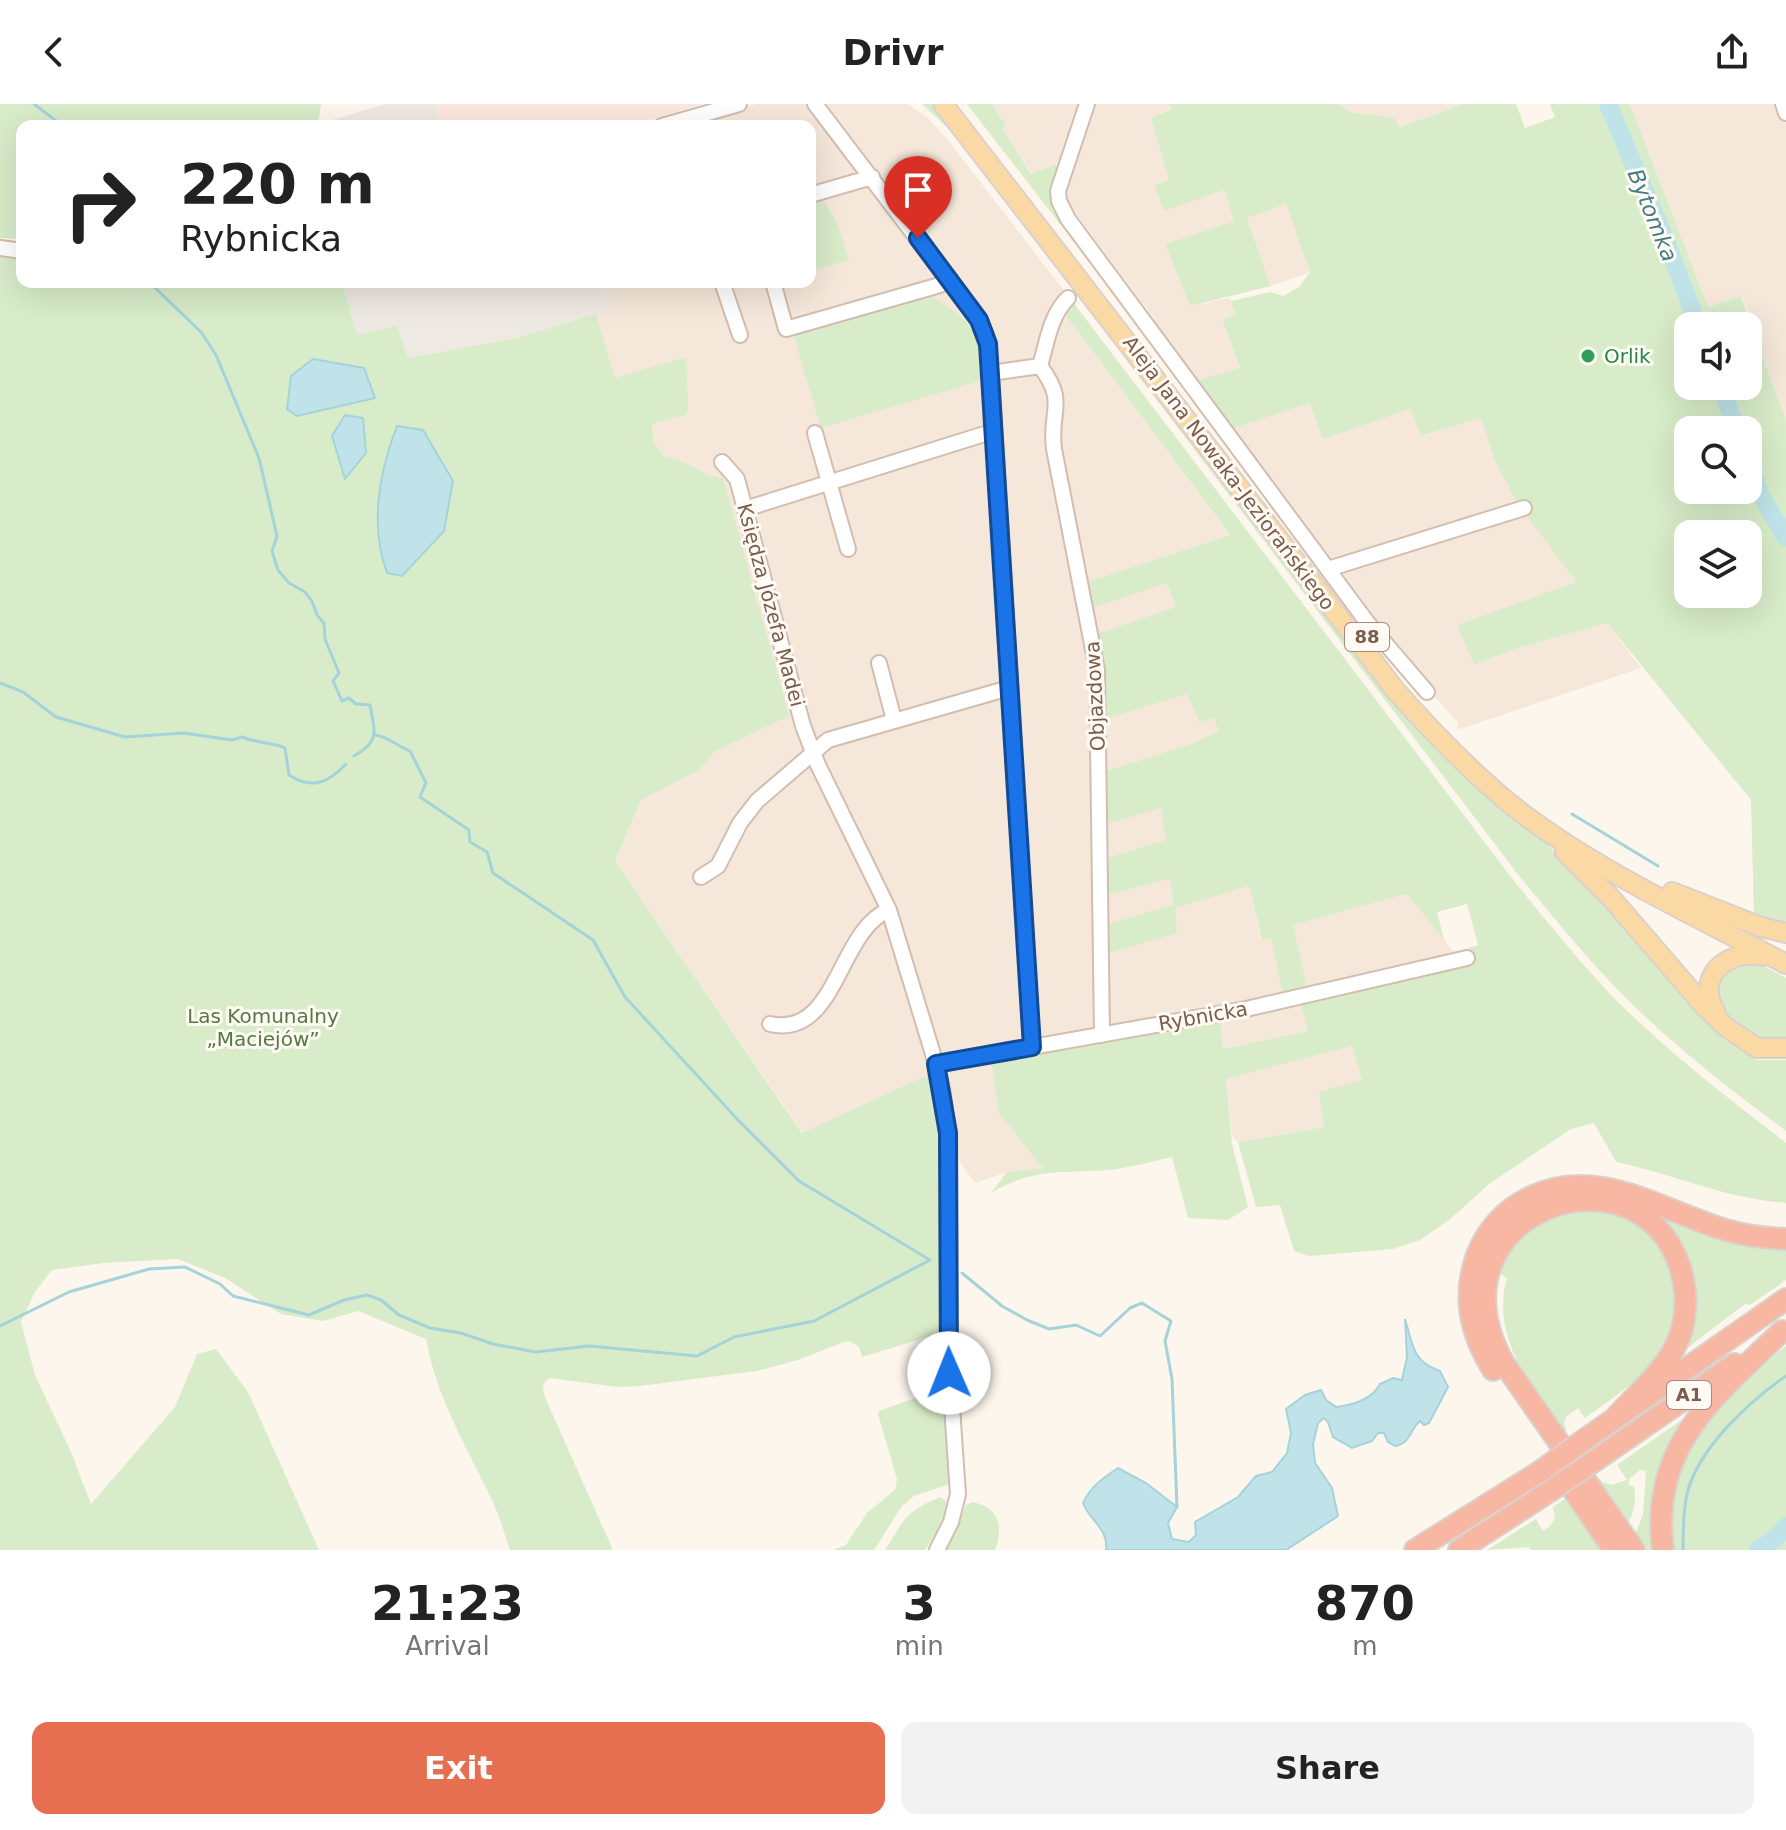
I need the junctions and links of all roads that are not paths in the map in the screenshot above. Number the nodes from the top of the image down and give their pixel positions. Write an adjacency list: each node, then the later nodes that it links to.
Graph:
1 (739, 104): 8 (street)
2 (815, 104): 9 (street)
3 (943, 104): 31 (main road, Aleja Jana Nowaka-Jeziorańskiego / 88)
4 (957, 104): 33 (main road, Aleja Jana Nowaka-Jeziorańskiego / 88)
5 (1087, 104): 25 (street)
6 (1783, 104): 7 (street)
7 (1786, 113)
8 (684, 120)
9 (872, 177): 10 (street); 11 (street)
10 (816, 193)
11 (950, 279): 13 (street); 17 (street)
12 (724, 288): 15 (street)
13 (775, 288)
14 (1068, 298): 16 (street)
15 (740, 335)
16 (1040, 366): 17 (street); 40 (street, Objazdowa)
17 (991, 373): 18 (street)
18 (994, 431): 21 (street); 27 (street)
19 (815, 433): 21 (street)
20 (722, 462): 23 (street, Księdza Józefa Madei)
21 (830, 482): 23 (street); 24 (street)
22 (1524, 508): 25 (street)
23 (745, 509): 30 (street, Księdza Józefa Madei)
24 (848, 549)
25 (1328, 569): 28 (street)
26 (879, 663): 29 (street)
27 (1009, 688): 29 (street); 41 (street)
28 (1427, 692)
29 (894, 720): 30 (street)
30 (812, 753): 32 (street); 34 (street, Księdza Józefa Madei)
31 (1521, 813): 37 (main road, Aleja Jana Nowaka-Jeziorańskiego / 88); 39 (main road)
32 (701, 877)
33 (1670, 891): 35 (main road); 37 (main road, Aleja Jana Nowaka-Jeziorańskiego / 88)
34 (889, 910): 38 (street); 43 (street, Księdza Józefa Madei)
35 (1786, 933)
36 (1467, 958): 40 (street, Rybnicka)
37 (1783, 959): 39 (main road)
38 (770, 1024)
39 (1727, 1028): 42 (main road)
40 (1102, 1035): 41 (street, Rybnicka)
41 (1032, 1047): 43 (street, Rybnicka)
42 (1786, 1048)
43 (936, 1064): 48 (street, Księdza Józefa Madei)
44 (1786, 1239): 51 (highway)
45 (1786, 1299): 47 (highway, A1)
46 (1784, 1330): 50 (highway, A1, bridge); 53 (highway)
47 (1614, 1419): 49 (highway, A1, bridge); 52 (highway)
48 (937, 1550)
49 (1415, 1550)
50 (1459, 1550)
51 (1614, 1550)
52 (1634, 1550)
53 (1663, 1550)

